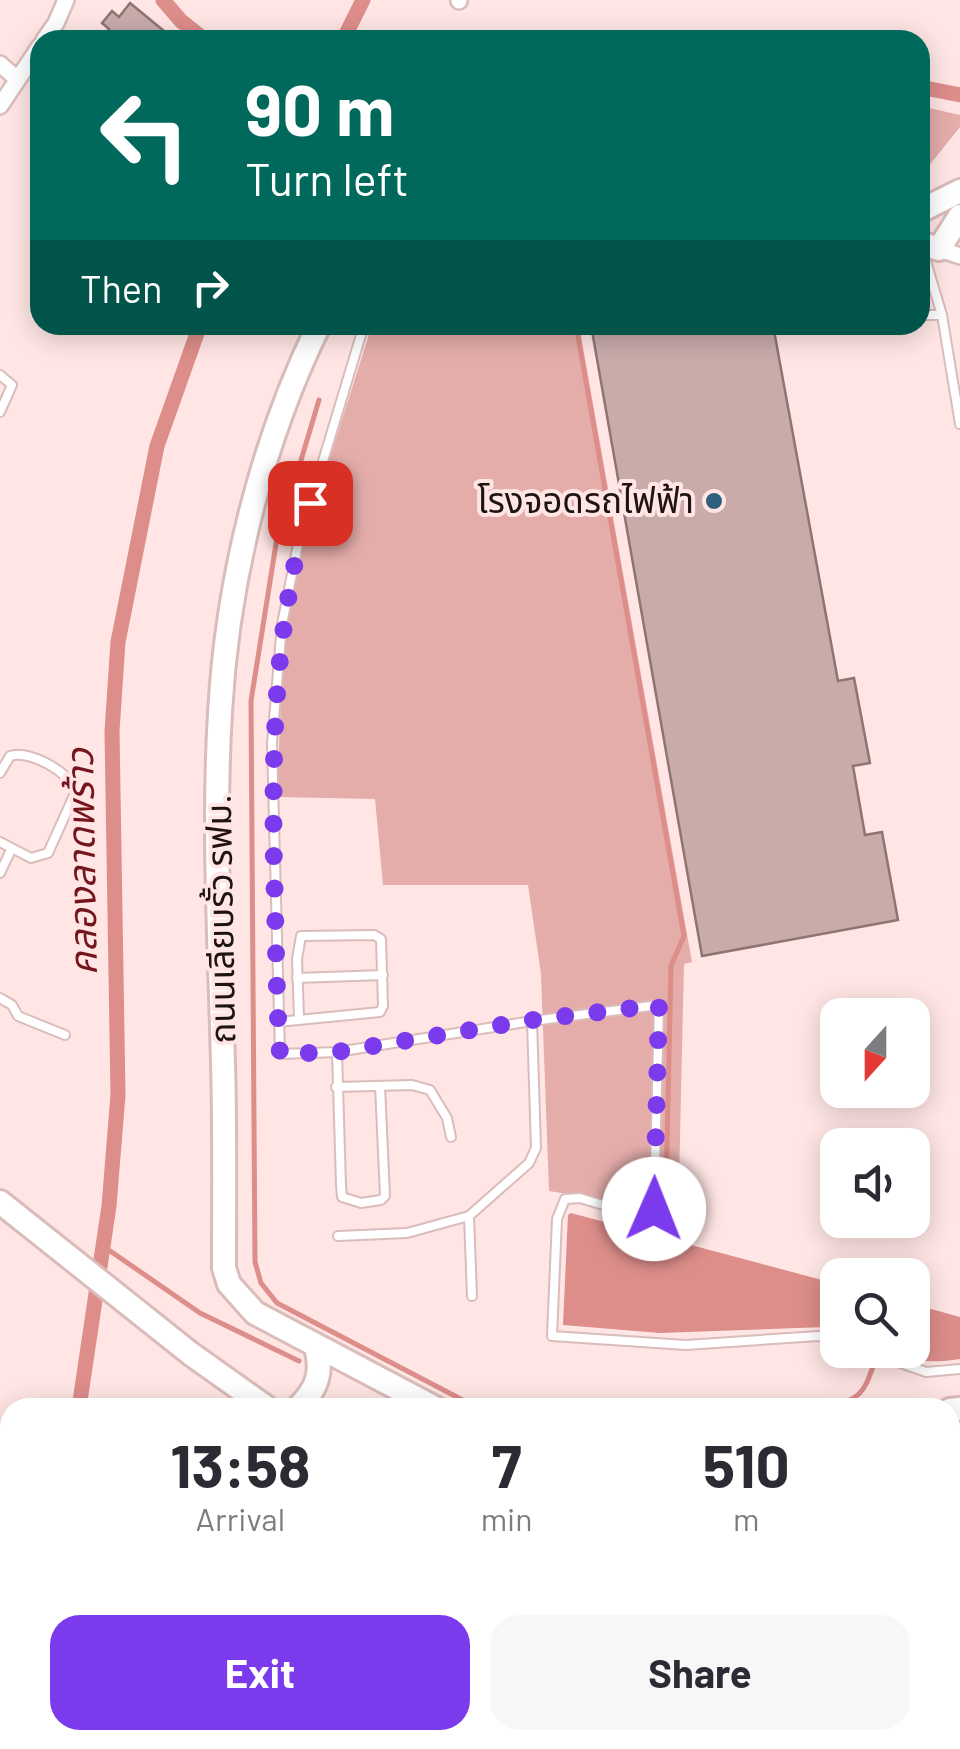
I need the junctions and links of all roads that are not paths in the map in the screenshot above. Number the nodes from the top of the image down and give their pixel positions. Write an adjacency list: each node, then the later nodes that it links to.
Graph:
1 (66, 0): 2 (street)
2 (51, 30)
3 (30, 59): 5 (street)
4 (0, 64): 5 (street)
5 (16, 78): 6 (street)
6 (0, 106)
7 (960, 191): 8 (street)
8 (930, 206)
9 (960, 216): 10 (street)
10 (935, 248): 12 (lane)
11 (930, 315): 12 (lane)
12 (942, 315): 15 (lane)
13 (314, 335): 39 (street, ถนนเลียบรั้ว รฟม.)
14 (361, 335): 28 (lane)
15 (956, 367): 18 (lane)
16 (0, 375): 17 (lane)
17 (0, 412)
18 (960, 424)
19 (0, 773): 21 (lane)
20 (0, 842): 21 (lane)
21 (12, 848): 22 (lane)
22 (0, 872)
23 (383, 975): 24 (lane); 24 (lane); 26 (lane)
24 (298, 978): 26 (lane)
25 (0, 998): 29 (lane)
26 (299, 1018): 28 (lane)
27 (532, 1020): 30 (lane); 35 (lane); 38 (lane)
28 (278, 1022): 30 (lane)
29 (65, 1035)
30 (336, 1052): 32 (lane)
31 (380, 1086): 32 (lane); 32 (lane); 33 (lane)
32 (336, 1087)
33 (451, 1137)
34 (2, 1204): 42 (street)
35 (469, 1216): 36 (lane); 37 (lane)
36 (338, 1236)
37 (472, 1296)
38 (820, 1336)
39 (316, 1347): 43 (street); 44 (street, ถนนเลียบรั้ว รฟม.)
40 (915, 1368): 41 (lane)
41 (960, 1369)
42 (254, 1398)
43 (307, 1398)
44 (415, 1398)

